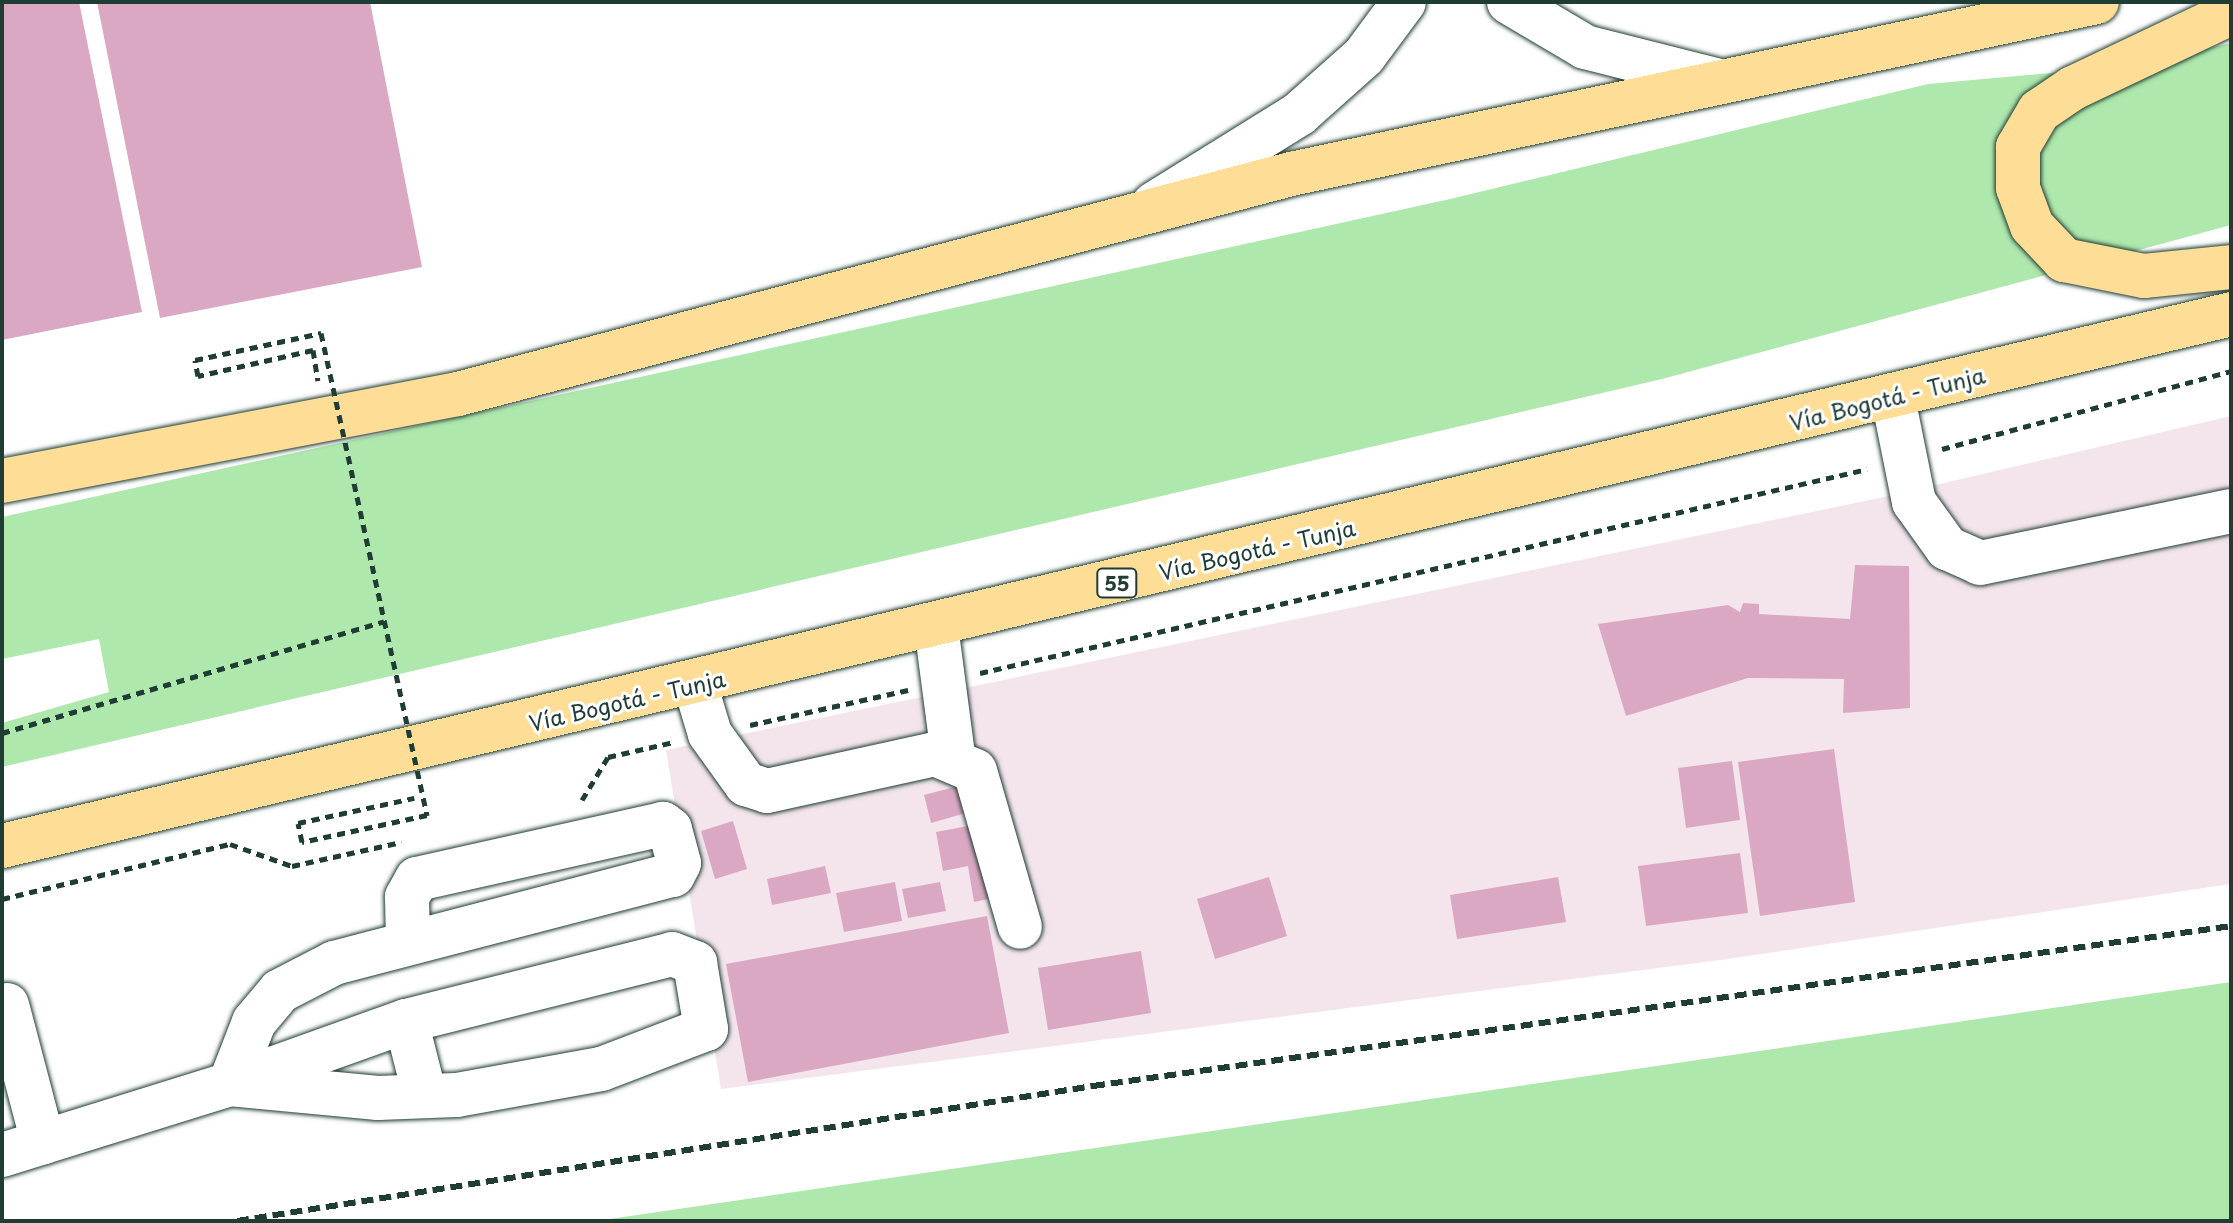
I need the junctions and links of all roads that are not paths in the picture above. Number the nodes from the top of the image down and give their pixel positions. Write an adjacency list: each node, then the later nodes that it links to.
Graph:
1 (1404, 2): 6 (lane)
2 (1509, 2): 5 (lane)
3 (2097, 2): 5 (highway)
4 (2231, 13): 7 (highway)
5 (1723, 82): 6 (highway)
6 (1144, 211): 10 (highway)
7 (2231, 267)
8 (2231, 314): 9 (highway, Vía Bogotá - Tunja / 55)
9 (1893, 398): 11 (lane); 12 (highway, Vía Bogotá - Tunja / 55)
10 (2, 481)
11 (2231, 511)
12 (936, 626): 13 (highway, Vía Bogotá - Tunja / 55); 14 (lane)
13 (695, 684): 14 (lane); 15 (highway, Vía Bogotá - Tunja / 55)
14 (953, 756): 16 (lane)
15 (2, 846)
16 (1020, 927)
17 (408, 942): 17 (lane); 20 (lane)
18 (7, 1005): 22 (lane)
19 (406, 1021): 20 (lane); 21 (lane); 21 (lane)
20 (230, 1084): 21 (lane); 22 (lane)
21 (425, 1096)
22 (43, 1142): 23 (lane)
23 (2, 1155)

